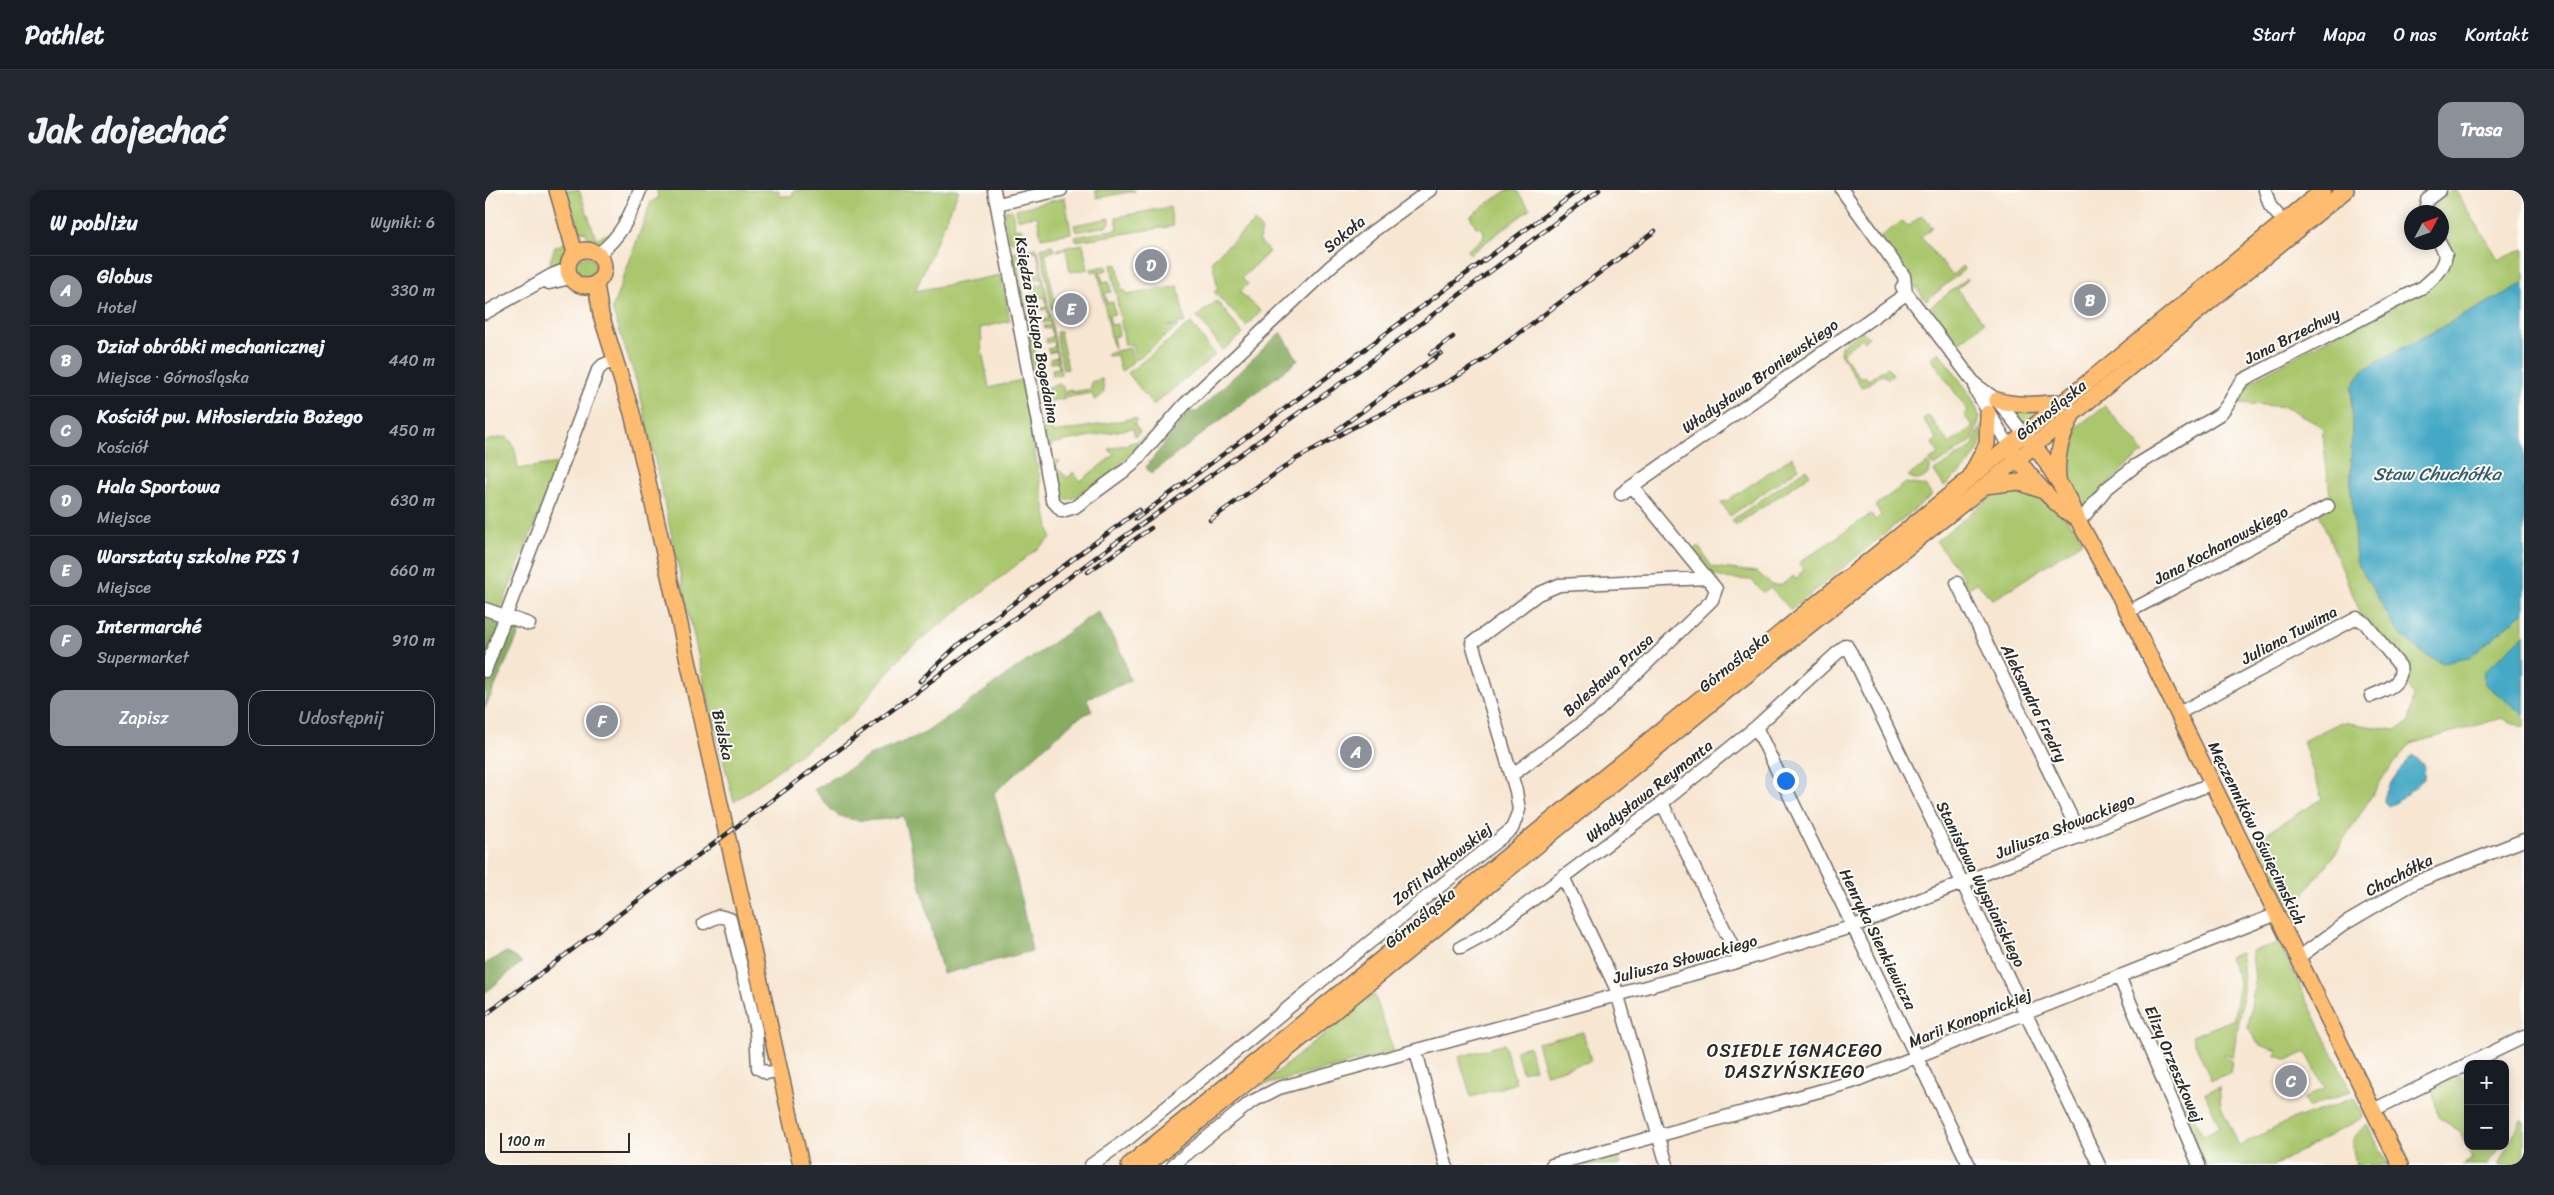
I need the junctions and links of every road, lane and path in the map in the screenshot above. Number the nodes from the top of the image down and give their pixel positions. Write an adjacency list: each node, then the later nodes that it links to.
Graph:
1 (557, 190): 17 (main road)
2 (563, 190): 17 (main road)
3 (640, 190): 17 (street)
4 (995, 190): 12 (street, Księdza Biskupa Bogedaina)
5 (1061, 190): 12 (street)
6 (1430, 190): 37 (street, Sokoła)
7 (1842, 190): 20 (street)
8 (2265, 190): 14 (street)
9 (2323, 190): 23 (main road, Górnośląska)
10 (2346, 190): 25 (main road, Górnośląska)
11 (2440, 190): 13 (street)
12 (997, 204): 37 (street, Księdza Biskupa Bogedaina)
13 (2426, 205)
14 (2277, 214)
15 (630, 226): 17 (street)
16 (2443, 250): 38 (street, Jana Brzechwy)
17 (591, 254): 18 (main road); 19 (main road)
18 (568, 273): 19 (main road); 21 (street)
19 (591, 285): 22 (main road, Bielska)
20 (1904, 290): 24 (street, Męczenników Oświęcimskich); 32 (street, Władysława Broniewskiego)
21 (485, 313)
22 (616, 360): 43 (street); 71 (main road, Bielska)
23 (2063, 402): 24 (main road); 26 (main road, Górnośląska)
24 (1992, 406): 26 (street, Męczenników Oświęcimskich); 27 (street, Męczenników Oświęcimskich); 30 (main road)
25 (2072, 415): 28 (main road, Górnośląska); 31 (main road)
26 (2025, 434): 27 (main road, Górnośląska); 28 (main road, Męczenników Oświęcimskich)
27 (2009, 446): 29 (main road, Męczenników Oświęcimskich); 30 (main road, Górnośląska)
28 (2034, 446): 29 (main road, Górnośląska); 31 (main road, Męczenników Oświęcimskich)
29 (2018, 459): 33 (main road, Górnośląska); 34 (main road, Męczenników Oświęcimskich)
30 (1968, 479): 73 (main road, Górnośląska)
31 (2059, 482): 38 (main road, Męczenników Oświęcimskich)
32 (1632, 486): 35 (street, Władysława Broniewskiego); 39 (street)
33 (1985, 486): 34 (main road); 79 (main road, Górnośląska)
34 (2044, 492): 38 (main road, Męczenników Oświęcimskich)
35 (1621, 494)
36 (2328, 506): 42 (street, Jana Kochanowskiego)
37 (1062, 510)
38 (2077, 520): 42 (main road, Męczenników Oświęcimskich)
39 (1707, 578): 50 (street, Bolesława Prusa); 50 (street, Zofii Nałkowskiej)
40 (1957, 583): 53 (street, Aleksandra Fredry)
41 (485, 609): 43 (street)
42 (2128, 612): 48 (main road, Męczenników Oświęcimskich)
43 (507, 616): 44 (street); 46 (street)
44 (529, 624)
45 (1846, 645): 49 (street, Władysława Reymonta); 56 (street, Stanisława Wyspiańskiego)
46 (485, 671)
47 (2371, 696): 48 (street, Juliana Tuwima)
48 (2179, 713): 51 (main road, Męczenników Oświęcimskich)
49 (1756, 727): 52 (street, Władysława Reymonta); 59 (street, Henryka Sienkiewicza)
50 (1512, 775): 72 (street, Zofii Nałkowskiej)
51 (2213, 783): 53 (street, Juliusza Słowackiego); 57 (main road, Męczenników Oświęcimskich)
52 (1662, 803): 55 (street, Władysława Reymonta); 62 (street)
53 (2081, 838): 56 (street, Juliusza Słowackiego)
54 (2524, 840): 61 (street, Chochółka)
55 (1564, 879): 60 (street, Władysława Reymonta); 64 (street)
56 (1963, 884): 59 (street, Juliusza Słowackiego); 65 (street, Stanisława Wyspiańskiego)
57 (2277, 914): 61 (main road, Męczenników Oświęcimskich); 63 (street, Marii Konopnickiej)
58 (705, 923): 71 (street)
59 (1854, 926): 62 (street, Juliusza Słowackiego); 68 (street, Henryka Sienkiewicza)
60 (1461, 947)
61 (2298, 958): 74 (main road, Męczenników Oświęcimskich)
62 (1740, 961): 64 (street, Juliusza Słowackiego)
63 (2119, 976): 65 (street, Marii Konopnickiej); 86 (street, Elizy Orzeszkowej)
64 (1617, 994): 67 (street, Juliusza Słowackiego); 75 (street)
65 (2025, 1014): 68 (street, Marii Konopnickiej); 85 (street, Stanisława Wyspiańskiego)
66 (2524, 1037): 69 (street)
67 (1416, 1051): 80 (street, Juliusza Słowackiego); 81 (street)
68 (1917, 1056): 75 (street, Marii Konopnickiej); 84 (street, Henryka Sienkiewicza)
69 (2476, 1060)
70 (2464, 1066): 74 (street)
71 (781, 1070): 76 (main road, Bielska)
72 (1192, 1087): 73 (street); 77 (street, Zofii Nałkowskiej)
73 (1205, 1103): 78 (main road, Górnośląska)
74 (2373, 1110): 87 (main road, Męczenników Oświęcimskich)
75 (1658, 1135): 82 (street, Marii Konopnickiej); 83 (street)
76 (801, 1165)
77 (1091, 1165)
78 (1129, 1165)
79 (1146, 1165)
80 (1173, 1165)
81 (1446, 1165)
82 (1552, 1165)
83 (1667, 1165)
84 (1969, 1165)
85 (2099, 1165)
86 (2199, 1165)
87 (2401, 1165)

